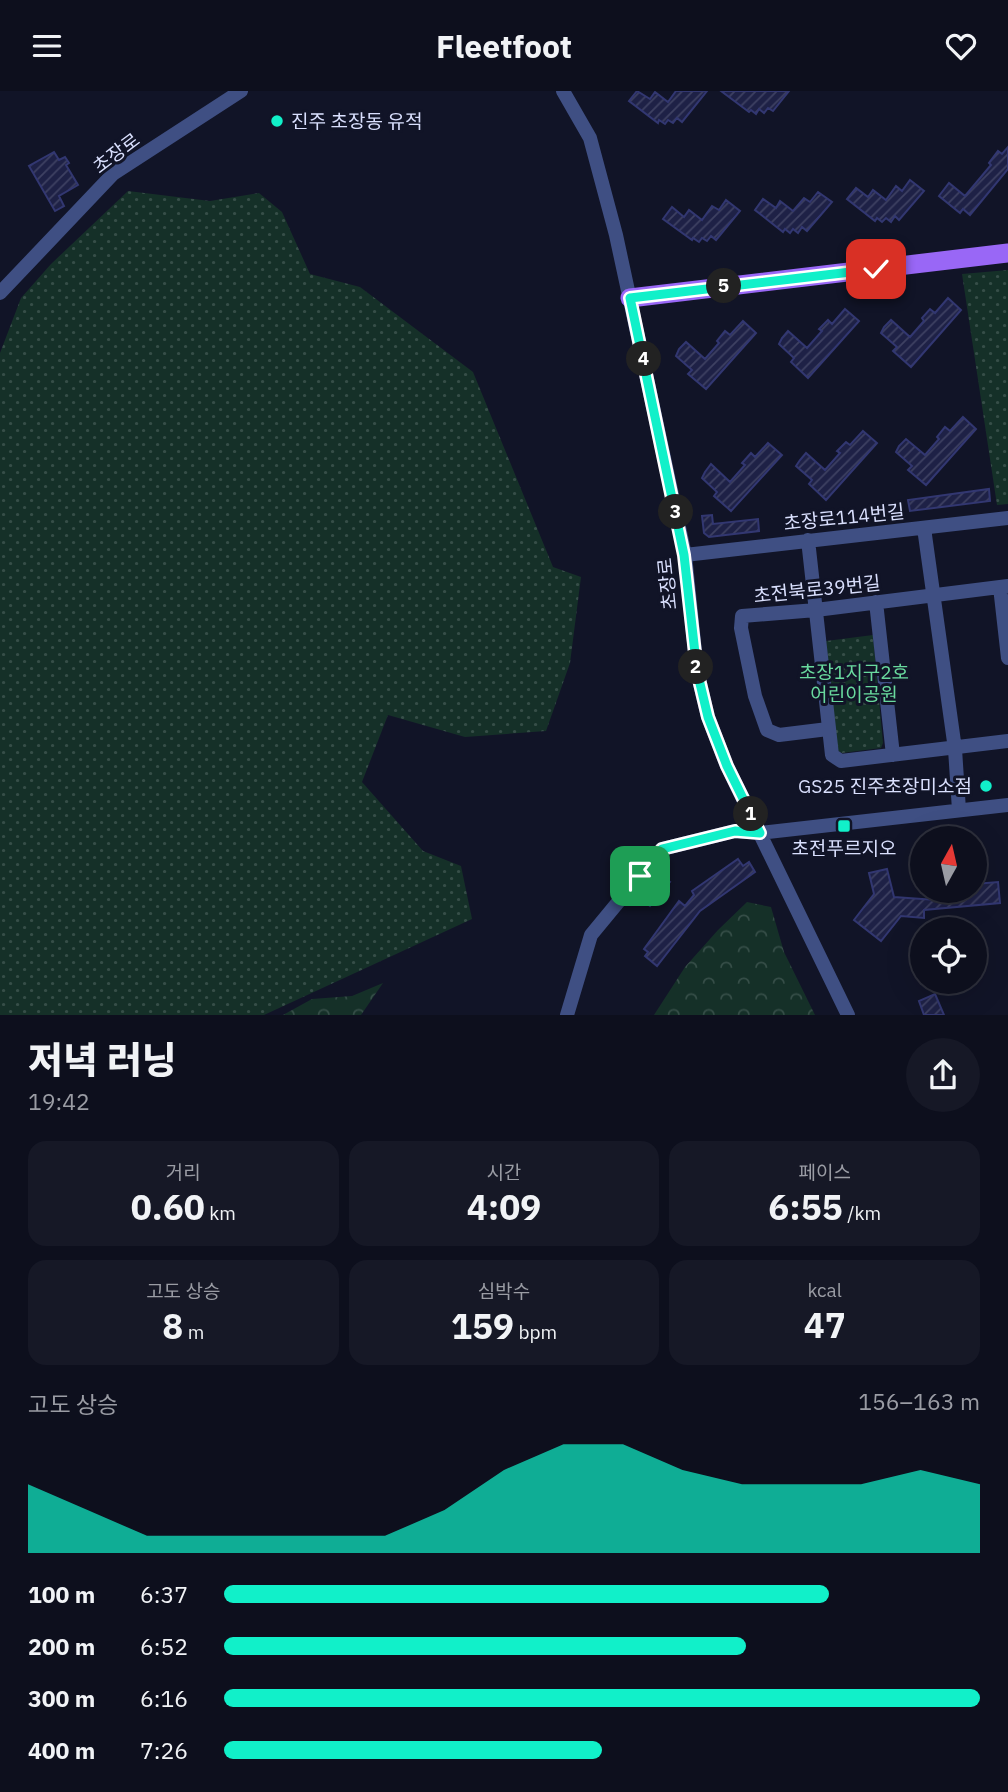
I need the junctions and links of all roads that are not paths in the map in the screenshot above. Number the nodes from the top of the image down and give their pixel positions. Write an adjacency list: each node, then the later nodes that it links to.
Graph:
1 (241, 91): 4 (street, 초장로)
2 (563, 91): 5 (street, 초장로)
3 (1008, 253): 5 (main road)
4 (0, 293)
5 (630, 298): 9 (street, 초장로)
6 (1008, 518): 7 (street, 초장로114번길)
7 (924, 528): 8 (street, 초장로114번길); 11 (street)
8 (808, 540): 9 (street, 초장로114번길); 13 (street)
9 (684, 555): 21 (street, 초장로)
10 (1004, 586): 11 (street, 초전북로39번길); 14 (street)
11 (932, 596): 12 (street, 초전북로39번길); 17 (street)
12 (876, 602): 13 (street, 초전북로39번길); 18 (street)
13 (816, 610): 15 (street); 15 (street, 초전북로39번길)
14 (1008, 658)
15 (828, 729): 18 (street)
16 (1008, 741): 17 (street)
17 (954, 748): 18 (street); 20 (street)
18 (893, 755)
19 (1008, 805): 20 (street)
20 (959, 810): 21 (street)
21 (760, 833): 22 (street); 23 (street, 초장로)
22 (567, 1015)
23 (849, 1015)

